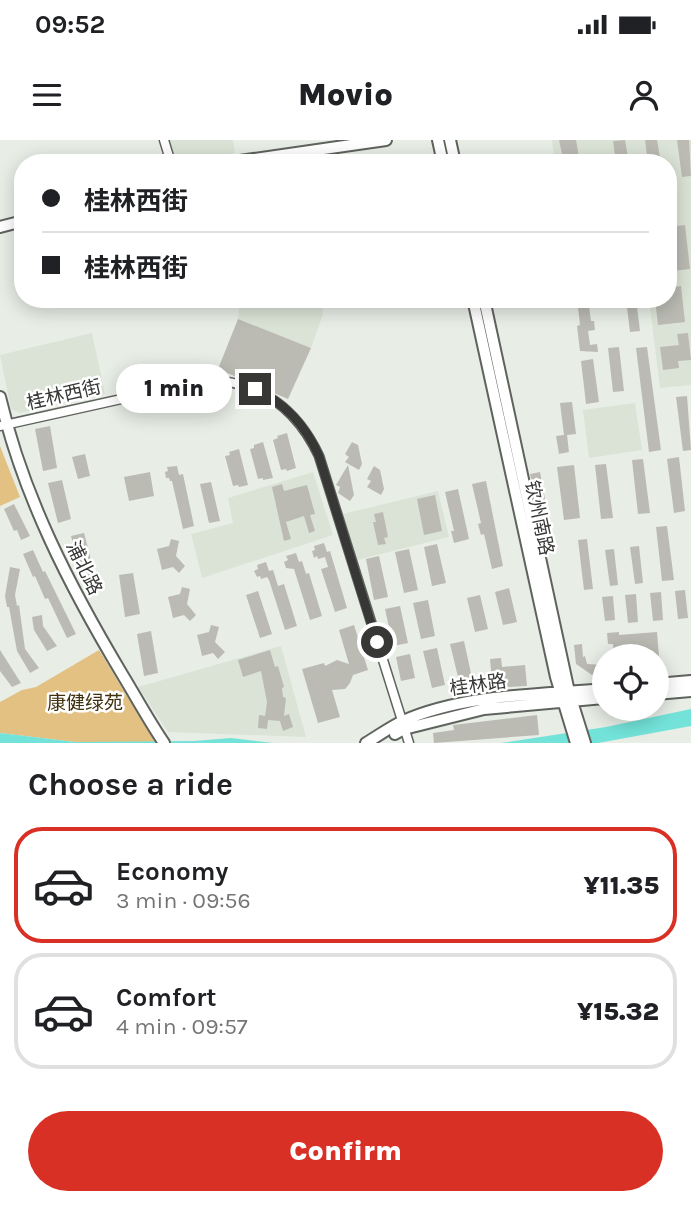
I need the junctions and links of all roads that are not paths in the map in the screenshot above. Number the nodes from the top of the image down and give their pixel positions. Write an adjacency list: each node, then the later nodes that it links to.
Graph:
1 (386, 140): 2 (street)
2 (289, 154)
3 (475, 308): 12 (street, 钦州南路)
4 (486, 308): 12 (street, 钦州南路)
5 (0, 397): 6 (street, 浦北路)
6 (3, 425): 14 (street, 桂林西街); 16 (street, 浦北路)
7 (691, 681): 8 (street)
8 (669, 683)
9 (691, 691): 11 (street)
10 (592, 692): 12 (street, 桂林路)
11 (669, 693)
12 (566, 697): 13 (street, 桂林路); 14 (street, 桂林路); 15 (street, 钦州南路)
13 (592, 698)
14 (403, 725): 17 (street, 桂林路); 18 (street, 桂林路); 19 (street, 桂林西街)
15 (576, 727): 20 (street, 钦州南路); 21 (street, 钦州南路)
16 (162, 740)
17 (366, 743)
18 (380, 743)
19 (409, 743)
20 (576, 743)
21 (585, 743)

